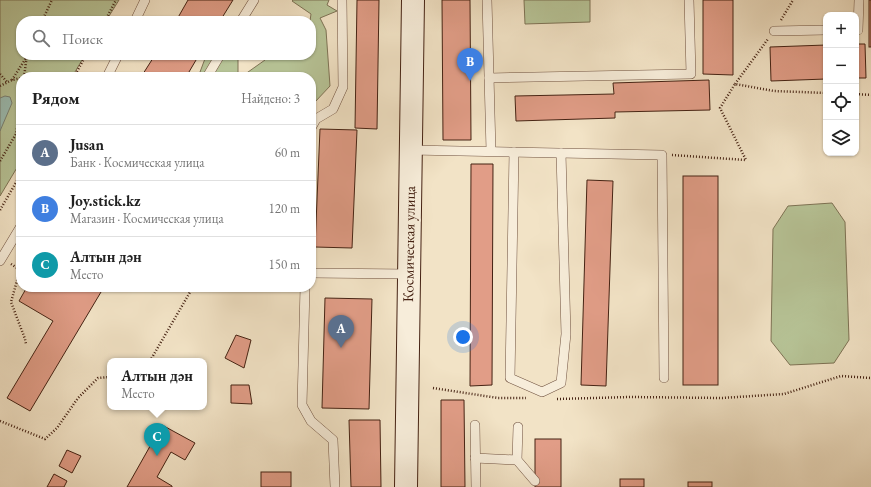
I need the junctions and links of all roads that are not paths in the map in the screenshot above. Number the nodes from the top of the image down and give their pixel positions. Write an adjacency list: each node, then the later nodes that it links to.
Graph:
1 (145, 0): 9 (lane)
2 (254, 0): 10 (lane)
3 (342, 0): 18 (lane)
4 (413, 0): 19 (main road, Космическая улица)
5 (487, 0): 17 (lane)
6 (689, 0): 17 (lane)
7 (859, 0): 8 (lane)
8 (859, 12)
9 (137, 16)
10 (244, 16)
11 (823, 30): 12 (lane)
12 (774, 31)
13 (116, 60): 15 (lane)
14 (217, 60): 16 (lane)
15 (110, 72)
16 (210, 72)
17 (489, 78): 20 (lane)
18 (316, 120)
19 (411, 150): 20 (lane); 26 (main road, Космическая улица)
20 (490, 151): 21 (lane)
21 (514, 152): 22 (lane); 22 (lane)
22 (561, 153): 28 (lane)
23 (16, 234): 24 (lane)
24 (1, 259)
25 (316, 273): 26 (lane)
26 (409, 274): 35 (main road, Космическая улица)
27 (305, 292): 34 (lane)
28 (664, 378)
29 (475, 425): 31 (lane)
30 (518, 427): 32 (lane)
31 (475, 458): 32 (lane); 36 (lane)
32 (517, 460): 33 (lane)
33 (535, 481)
34 (335, 487)
35 (406, 487)
36 (476, 487)

